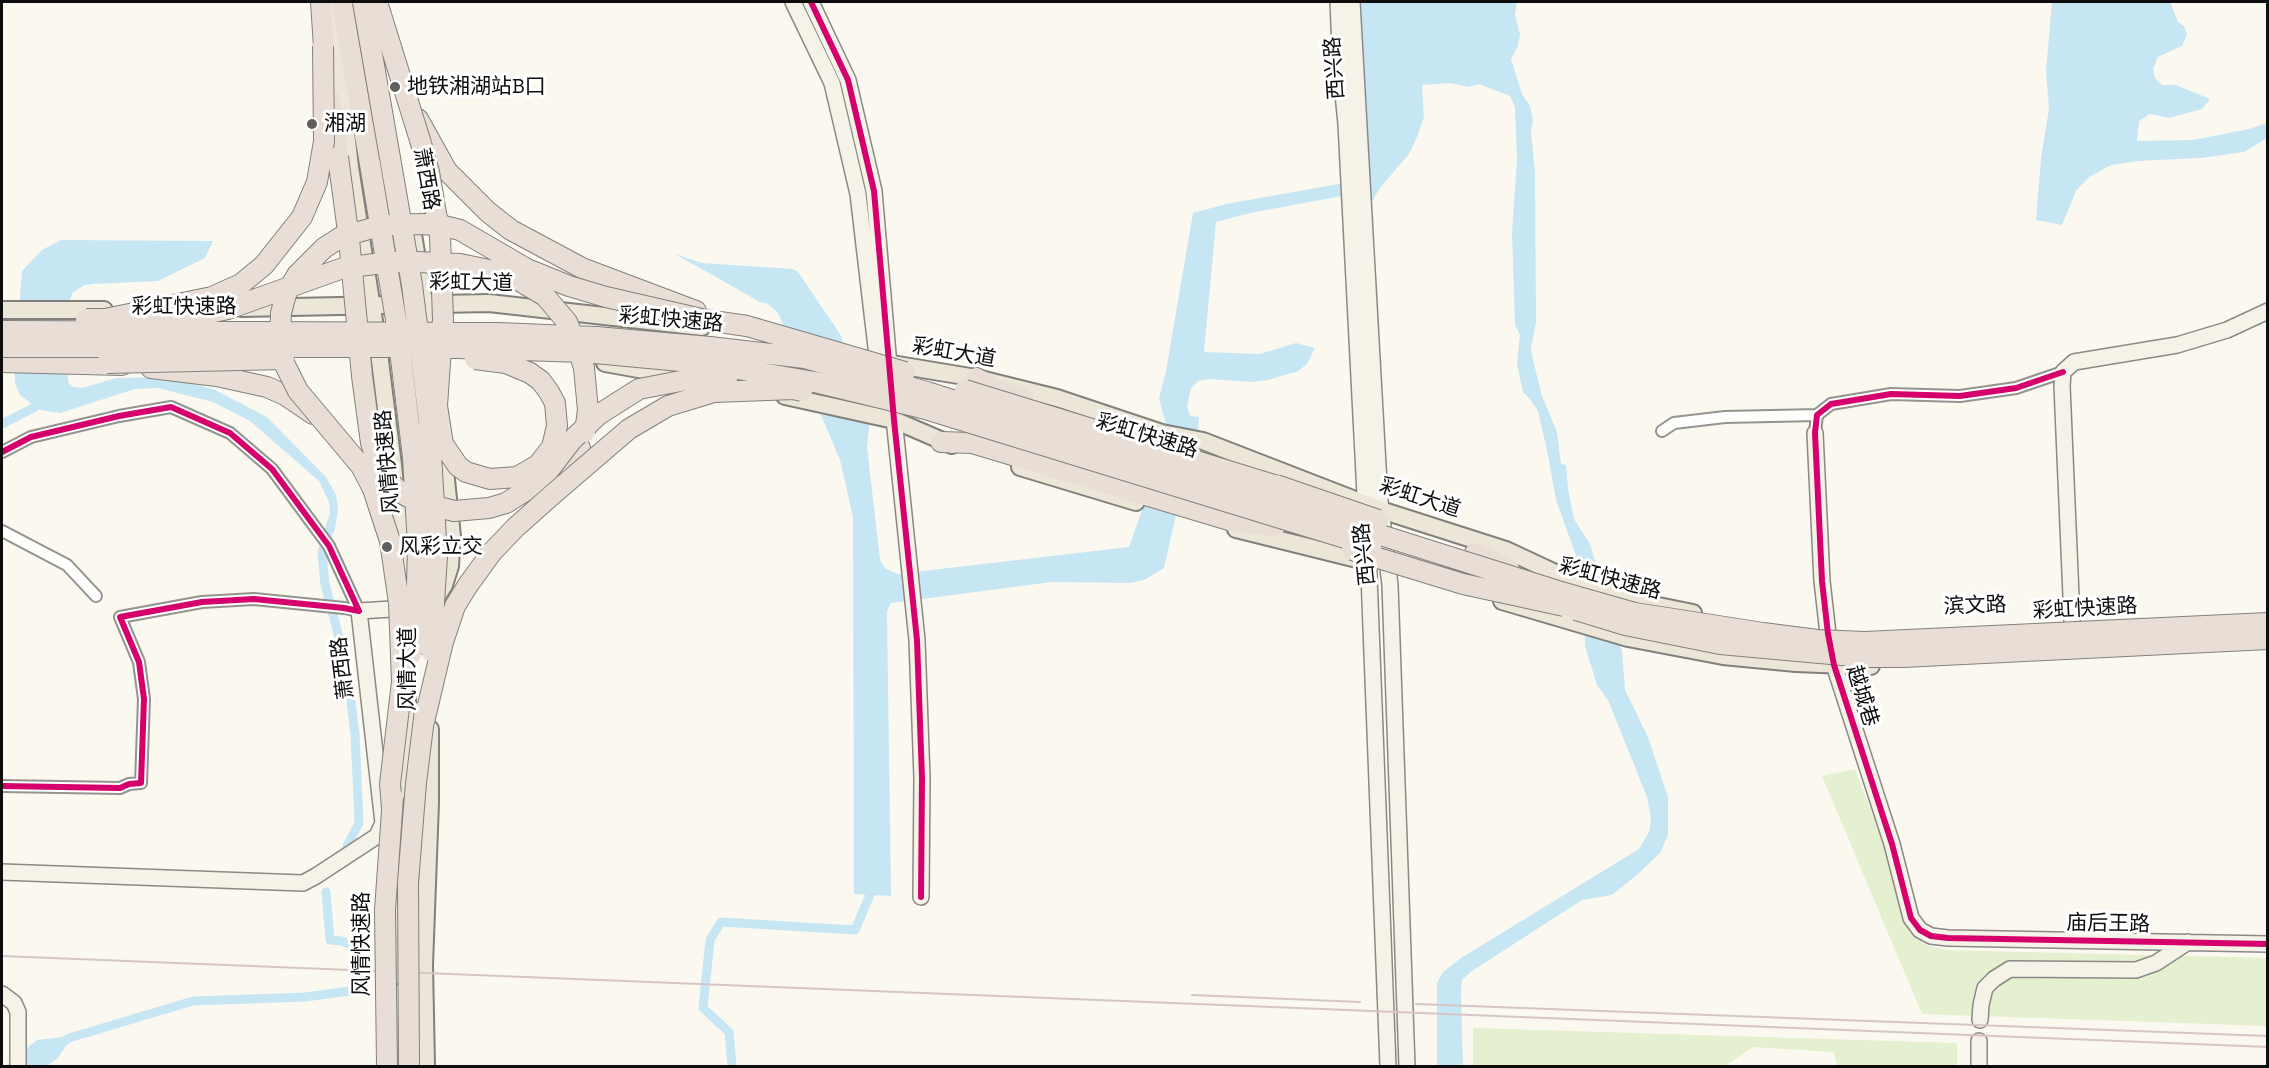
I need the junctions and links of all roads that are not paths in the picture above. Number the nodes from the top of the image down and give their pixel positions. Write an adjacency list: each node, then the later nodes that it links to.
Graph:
1 (321, 2): 12 (highway)
2 (331, 2): 18 (main road, 风情大道, bridge)
3 (342, 2): 67 (highway, 风情快速路, bridge)
4 (356, 2): 15 (main road)
5 (363, 2): 65 (highway, 风情快速路, bridge)
6 (371, 2): 14 (main road, 萧西路)
7 (376, 2): 13 (highway, bridge)
8 (794, 2): 31 (street)
9 (811, 2): 31 (street)
10 (1338, 2): 50 (street, 西兴路)
11 (1352, 2): 47 (street, 西兴路)
12 (323, 46): 21 (highway, bridge); 35 (highway, bridge)
13 (405, 92): 23 (highway, bridge); 30 (highway, bridge)
14 (392, 116): 15 (main road); 16 (main road, 萧西路)
15 (382, 169): 17 (main road, 风情大道, bridge)
16 (426, 304): 17 (main road, 彩虹大道); 29 (main road, 萧西路); 31 (main road, 彩虹大道, bridge)
17 (403, 305): 18 (main road, 彩虹大道); 27 (main road, 风情大道)
18 (372, 306): 21 (main road, 彩虹大道); 26 (main road, 风情大道)
19 (2, 310): 21 (main road, 彩虹大道)
20 (2268, 311): 33 (street)
21 (102, 315): 22 (highway, bridge); 46 (highway, bridge)
22 (2, 318)
23 (747, 326): 38 (highway, bridge); 45 (highway, bridge)
24 (2, 331): 53 (highway, 彩虹快速路, bridge)
25 (2, 347): 53 (highway, 彩虹快速路, bridge)
26 (379, 353): 27 (main road); 30 (main road); 55 (main road, 风情大道)
27 (410, 353): 29 (main road); 44 (main road, 风情大道)
28 (2, 354): 30 (main road)
29 (433, 354): 35 (main road); 43 (main road, 萧西路)
30 (103, 358): 32 (highway); 38 (highway, bridge)
31 (883, 362): 34 (main road, 彩虹大道); 37 (street)
32 (2, 363)
33 (2063, 372): 36 (street); 59 (street)
34 (976, 378): 45 (highway, bridge); 47 (main road, 彩虹大道)
35 (801, 394): 37 (main road); 46 (highway, bridge); 48 (highway)
36 (1817, 415): 39 (street); 40 (street)
37 (886, 418): 41 (main road); 69 (street)
38 (326, 423): 67 (highway, bridge)
39 (1662, 431)
40 (1815, 433): 60 (street, 越城巷)
41 (941, 442): 48 (highway); 50 (main road)
42 (2, 452): 56 (street)
43 (444, 458): 44 (main road); 54 (main road, 萧西路)
44 (422, 485): 54 (main road, 风情大道)
45 (1287, 489): 53 (highway, bridge)
46 (552, 495): 65 (highway, bridge)
47 (1381, 510): 51 (street, 西兴路); 60 (main road, 彩虹大道)
48 (1275, 526): 53 (highway, bridge)
49 (2, 531): 52 (street)
50 (1368, 562): 51 (main road); 81 (street, 西兴路)
51 (1388, 567): 53 (main road); 82 (street, 西兴路)
52 (96, 596)
53 (1565, 606): 58 (highway, 彩虹快速路, bridge); 61 (highway, 彩虹快速路, bridge); 64 (main road)
54 (430, 607): 55 (street, 萧西路); 80 (main road, 风情大道)
55 (402, 609): 56 (street, 萧西路); 78 (main road, 风情大道)
56 (352, 610): 66 (street); 68 (street, 萧西路)
57 (2268, 616): 59 (main road, 滨文路)
58 (2268, 623)
59 (2072, 624): 60 (main road, 滨文路); 63 (street)
60 (1828, 634): 64 (street, 越城巷)
61 (2268, 639)
62 (2268, 647): 63 (main road)
63 (2075, 657): 64 (main road)
64 (1834, 665): 70 (street, 越城巷)
65 (424, 722): 79 (highway, 风情快速路, bridge)
66 (2, 786)
67 (392, 808): 77 (highway, 风情快速路, bridge)
68 (2, 872)
69 (921, 897)
70 (1947, 938): 71 (street, 庙后王路)
71 (2188, 942): 72 (street, 庙后王路); 74 (street)
72 (2268, 944)
73 (2, 994): 76 (street)
74 (1980, 1020)
75 (1979, 1041): 83 (street)
76 (18, 1066)
77 (387, 1066)
78 (395, 1066)
79 (409, 1066)
80 (426, 1066)
81 (1388, 1066)
82 (1407, 1066)
83 (1979, 1066)

